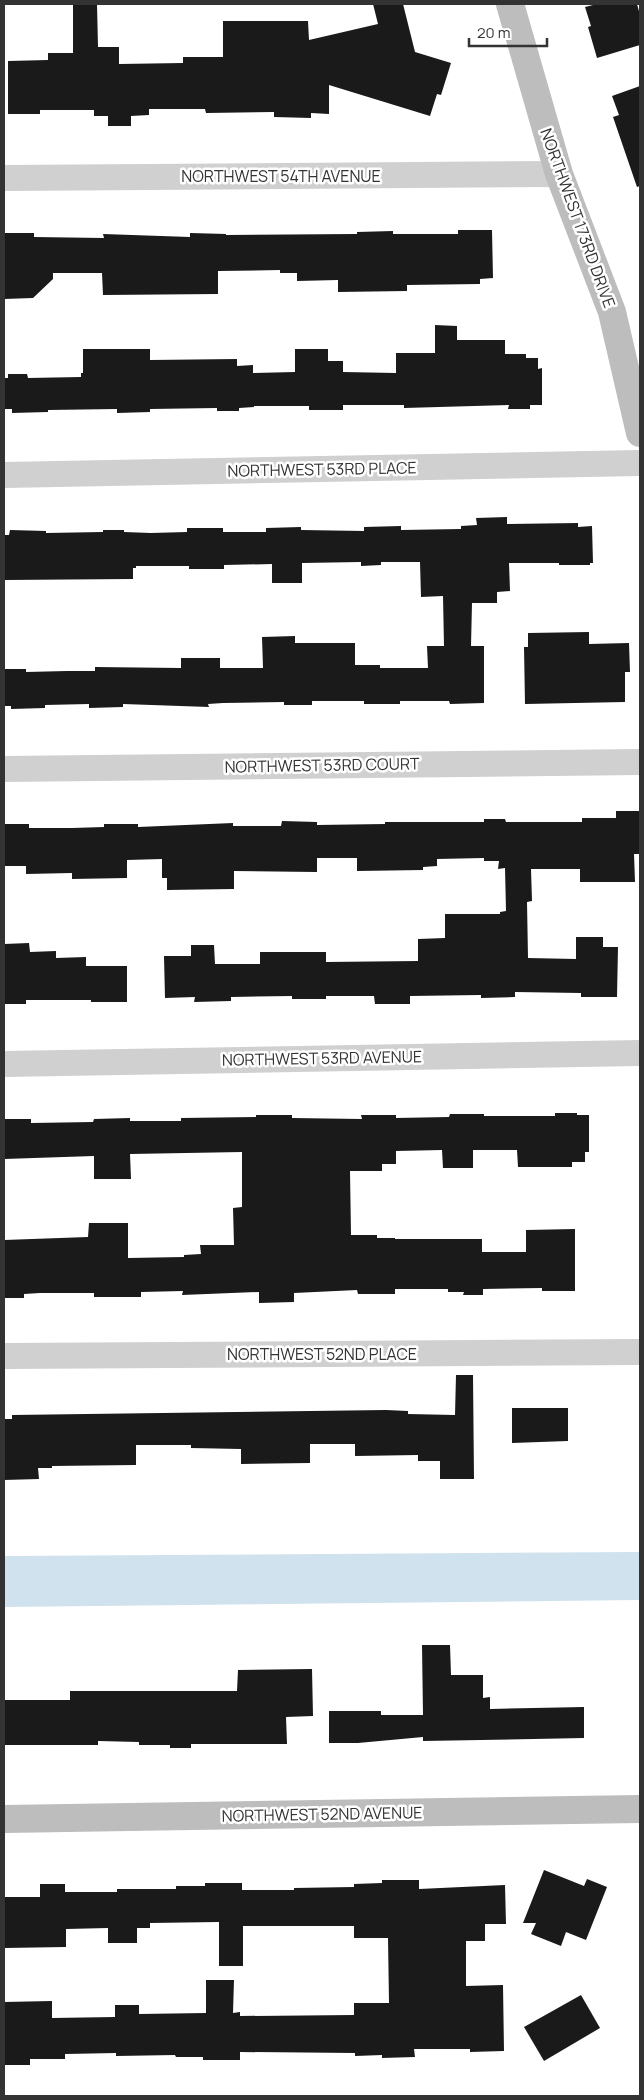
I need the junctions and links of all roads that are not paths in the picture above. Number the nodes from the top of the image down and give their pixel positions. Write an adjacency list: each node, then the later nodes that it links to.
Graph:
1 (510, 4): 2 (street, NORTHWEST 173RD DRIVE)
2 (559, 174): 3 (street, NORTHWEST 54TH AVENUE); 4 (street, NORTHWEST 173RD DRIVE)
3 (4, 178)
4 (640, 433)
5 (640, 463): 6 (street, NORTHWEST 53RD PLACE)
6 (4, 475)
7 (640, 762): 8 (street, NORTHWEST 53RD COURT)
8 (4, 769)
9 (640, 1053): 10 (street, NORTHWEST 53RD AVENUE)
10 (4, 1064)
11 (640, 1352): 12 (street, NORTHWEST 52ND PLACE)
12 (4, 1356)
13 (640, 1809): 14 (street, NORTHWEST 52ND AVENUE)
14 (4, 1819)

